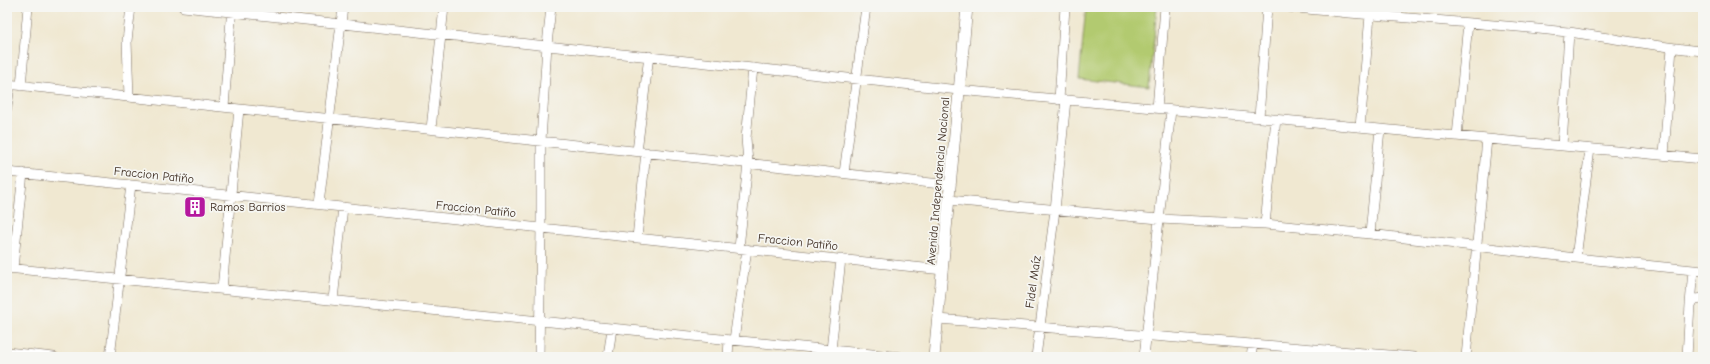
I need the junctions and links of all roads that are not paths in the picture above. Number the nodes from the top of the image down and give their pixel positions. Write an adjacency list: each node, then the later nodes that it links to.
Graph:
1 (28, 7): 26 (street)
2 (131, 7): 28 (street)
3 (183, 7): 13 (street)
4 (343, 7): 15 (street)
5 (444, 7): 18 (street)
6 (551, 7): 19 (street)
7 (866, 7): 24 (street)
8 (967, 7): 27 (main road, Avenida Independencia Nacional)
9 (1065, 7): 29 (street, Fidel Maíz)
10 (1165, 7): 33 (street)
11 (1267, 7): 35 (street)
12 (1288, 7): 14 (street)
13 (232, 10): 15 (street); 30 (street)
14 (1370, 16): 16 (street); 38 (street)
15 (341, 23): 18 (street); 36 (street)
16 (1468, 23): 17 (street); 41 (street)
17 (1569, 32): 20 (street); 44 (street)
18 (441, 34): 19 (street); 40 (street)
19 (547, 46): 22 (street); 43 (street)
20 (1672, 48): 21 (street); 47 (street)
21 (1703, 51)
22 (649, 56): 23 (street); 46 (street)
23 (753, 68): 24 (street); 49 (street)
24 (856, 79): 27 (street); 52 (street)
25 (9, 85): 26 (street); 31 (street)
26 (21, 86): 28 (street)
27 (959, 90): 29 (street); 54 (main road, Avenida Independencia Nacional)
28 (129, 97): 30 (street)
29 (1062, 100): 33 (street); 59 (street, Fidel Maíz)
30 (224, 107): 32 (street)
31 (7, 108)
32 (239, 109): 36 (street); 55 (street)
33 (1157, 109): 34 (street)
34 (1171, 110): 35 (street); 60 (street)
35 (1259, 118): 37 (street)
36 (329, 119): 40 (street); 57 (street)
37 (1276, 120): 38 (street); 61 (street)
38 (1360, 127): 39 (street)
39 (1380, 129): 41 (street); 63 (street)
40 (431, 130): 43 (street)
41 (1457, 136): 42 (street)
42 (1487, 139): 44 (street); 65 (street)
43 (541, 141): 46 (street); 62 (street)
44 (1562, 146): 45 (street)
45 (1590, 148): 47 (street); 67 (street)
46 (641, 151): 49 (street); 64 (street)
47 (1664, 155): 48 (street)
48 (1703, 159)
49 (748, 163): 52 (street); 66 (street)
50 (7, 172): 51 (street, Fraccion Patiño)
51 (23, 173): 53 (street, Fraccion Patiño); 69 (street)
52 (844, 173): 54 (street)
53 (131, 184): 55 (street, Fraccion Patiño); 73 (street)
54 (950, 184): 56 (main road, Avenida Independencia Nacional)
55 (231, 195): 57 (street, Fraccion Patiño); 74 (street)
56 (949, 200): 59 (street); 70 (main road, Avenida Independencia Nacional)
57 (318, 204): 58 (street, Fraccion Patiño)
58 (343, 207): 62 (street, Fraccion Patiño); 76 (street)
59 (1055, 210): 60 (street); 80 (street, Fidel Maíz)
60 (1158, 219): 61 (street); 82 (street)
61 (1265, 224): 63 (street)
62 (541, 227): 64 (street, Fraccion Patiño); 79 (street)
63 (1370, 234): 65 (street)
64 (637, 238): 66 (street, Fraccion Patiño)
65 (1476, 246): 67 (street); 100 (street)
66 (743, 249): 68 (street, Fraccion Patiño); 83 (street)
67 (1576, 258): 71 (street)
68 (841, 259): 70 (street, Fraccion Patiño); 85 (street)
69 (10, 268): 73 (street)
70 (943, 270): 78 (main road, Avenida Independencia Nacional)
71 (1692, 270): 72 (street); 77 (street)
72 (1703, 271)
73 (119, 279): 74 (street); 90 (street)
74 (222, 289): 76 (street)
75 (1703, 298): 77 (street)
76 (333, 300): 79 (street)
77 (1690, 304): 101 (street)
78 (938, 319): 80 (street); 95 (main road, Avenida Independencia Nacional)
79 (539, 320): 81 (street); 91 (street)
80 (1038, 327): 82 (street); 96 (street, Fidel Maíz)
81 (612, 328): 83 (street); 92 (street)
82 (1146, 336): 84 (street); 97 (street)
83 (732, 340): 85 (street); 93 (street)
84 (1253, 344): 87 (street); 98 (street)
85 (831, 350): 94 (street)
86 (7, 352): 88 (street)
87 (1357, 354): 99 (street)
88 (31, 356): 89 (street)
89 (54, 357)
90 (110, 357)
91 (539, 357)
92 (608, 357)
93 (728, 357)
94 (902, 357)
95 (934, 357)
96 (1036, 357)
97 (1144, 357)
98 (1252, 357)
99 (1414, 357)
100 (1466, 357)
101 (1687, 357)

